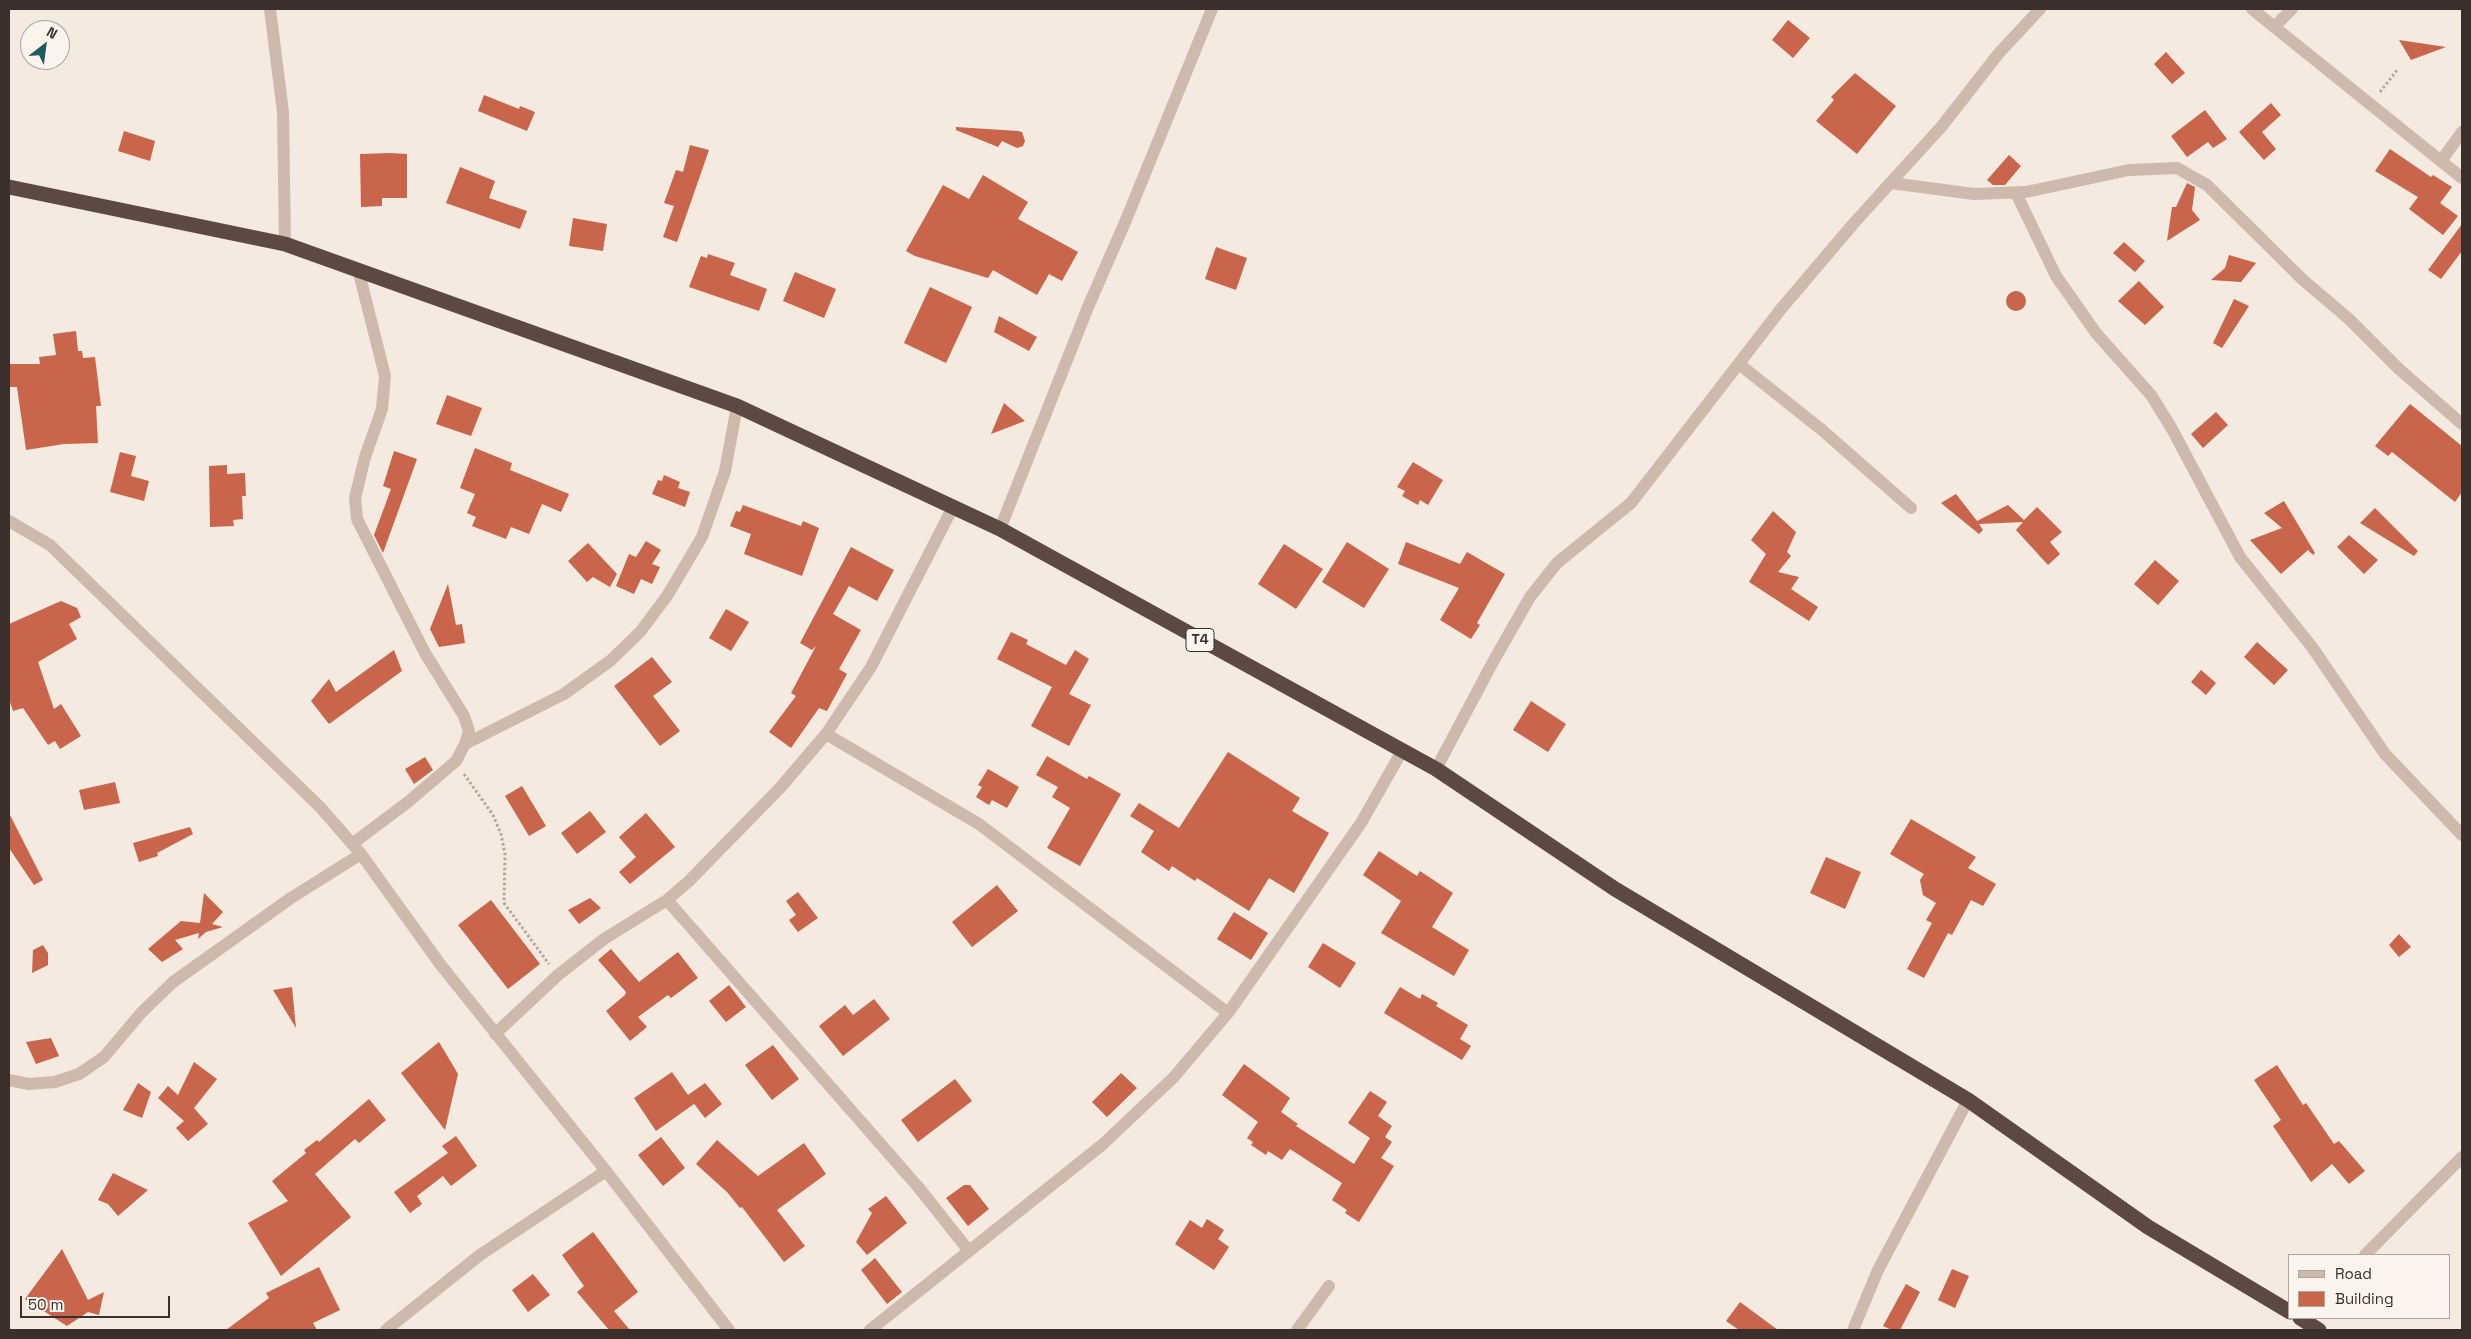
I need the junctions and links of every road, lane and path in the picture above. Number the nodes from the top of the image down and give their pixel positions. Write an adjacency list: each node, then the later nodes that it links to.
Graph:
1 (270, 9): 15 (street)
2 (1212, 9): 23 (street)
3 (2040, 9): 12 (street)
4 (2252, 9): 6 (street)
5 (2292, 9): 6 (street)
6 (2275, 26): 8 (street)
7 (2398, 69): 8 (path)
8 (2371, 104): 10 (street)
9 (2462, 132): 10 (street)
10 (2441, 162): 11 (street)
11 (2462, 178)
12 (1891, 182): 14 (street); 17 (street)
13 (9, 187): 15 (highway, T4)
14 (2016, 193): 19 (street); 29 (street)
15 (285, 244): 16 (highway, T4)
16 (358, 269): 18 (highway, T4); 25 (street)
17 (1739, 364): 21 (street); 28 (street)
18 (737, 406): 20 (highway, T4); 25 (street)
19 (2462, 424)
20 (953, 507): 23 (highway, T4); 24 (street)
21 (1911, 508)
22 (9, 521): 30 (street)
23 (1000, 529): 26 (highway, T4)
24 (826, 734): 32 (street); 34 (street)
25 (465, 744): 27 (street)
26 (1402, 752): 28 (highway, T4); 34 (street)
27 (456, 761): 30 (street); 33 (path)
28 (1436, 769): 37 (highway, T4)
29 (2462, 835)
30 (352, 844): 31 (street)
31 (361, 854): 35 (street); 36 (street)
32 (667, 900): 33 (street); 40 (street)
33 (558, 975): 35 (street)
34 (1228, 1013): 40 (street)
35 (495, 1034): 39 (street)
36 (9, 1080)
37 (1968, 1100): 43 (highway, T4); 49 (street)
38 (2462, 1157): 41 (street)
39 (606, 1171): 45 (street); 46 (street)
40 (969, 1251): 47 (street)
41 (2366, 1254)
42 (1330, 1286): 48 (street)
43 (2288, 1310)
44 (2302, 1319): 50 (highway, T4)
45 (386, 1330)
46 (729, 1330)
47 (870, 1330)
48 (1296, 1330)
49 (1853, 1330)
50 (2319, 1330)

